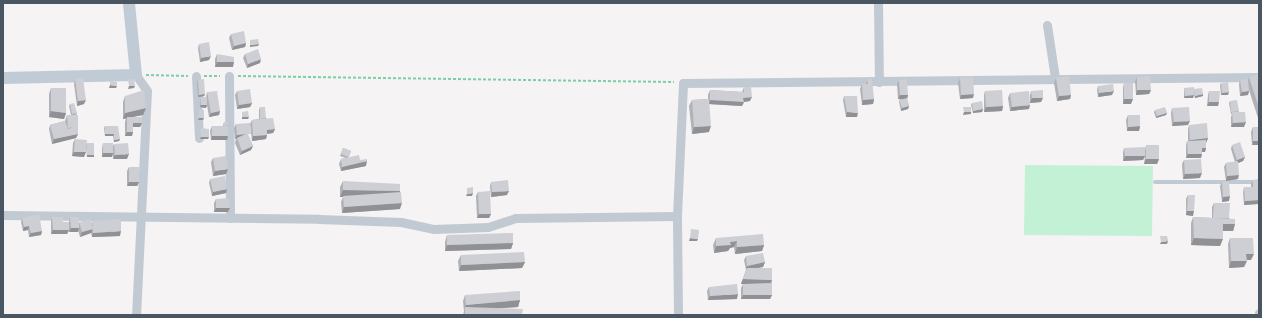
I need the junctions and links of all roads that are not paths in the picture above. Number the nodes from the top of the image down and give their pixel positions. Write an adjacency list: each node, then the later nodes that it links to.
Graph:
1 (129, 3): 4 (main road)
2 (878, 3): 10 (street)
3 (1047, 25): 9 (street)
4 (136, 75): 8 (main road); 16 (street)
5 (196, 76): 11 (street)
6 (229, 76): 17 (street)
7 (1259, 77): 9 (street)
8 (3, 78)
9 (1054, 78): 10 (street)
10 (879, 82): 15 (street)
11 (198, 138)
12 (1155, 182): 13 (lane)
13 (1259, 182)
14 (3, 215): 16 (street)
15 (677, 216): 17 (street); 19 (street)
16 (140, 217): 17 (street); 18 (street)
17 (230, 218)
18 (136, 315)
19 (678, 315)

